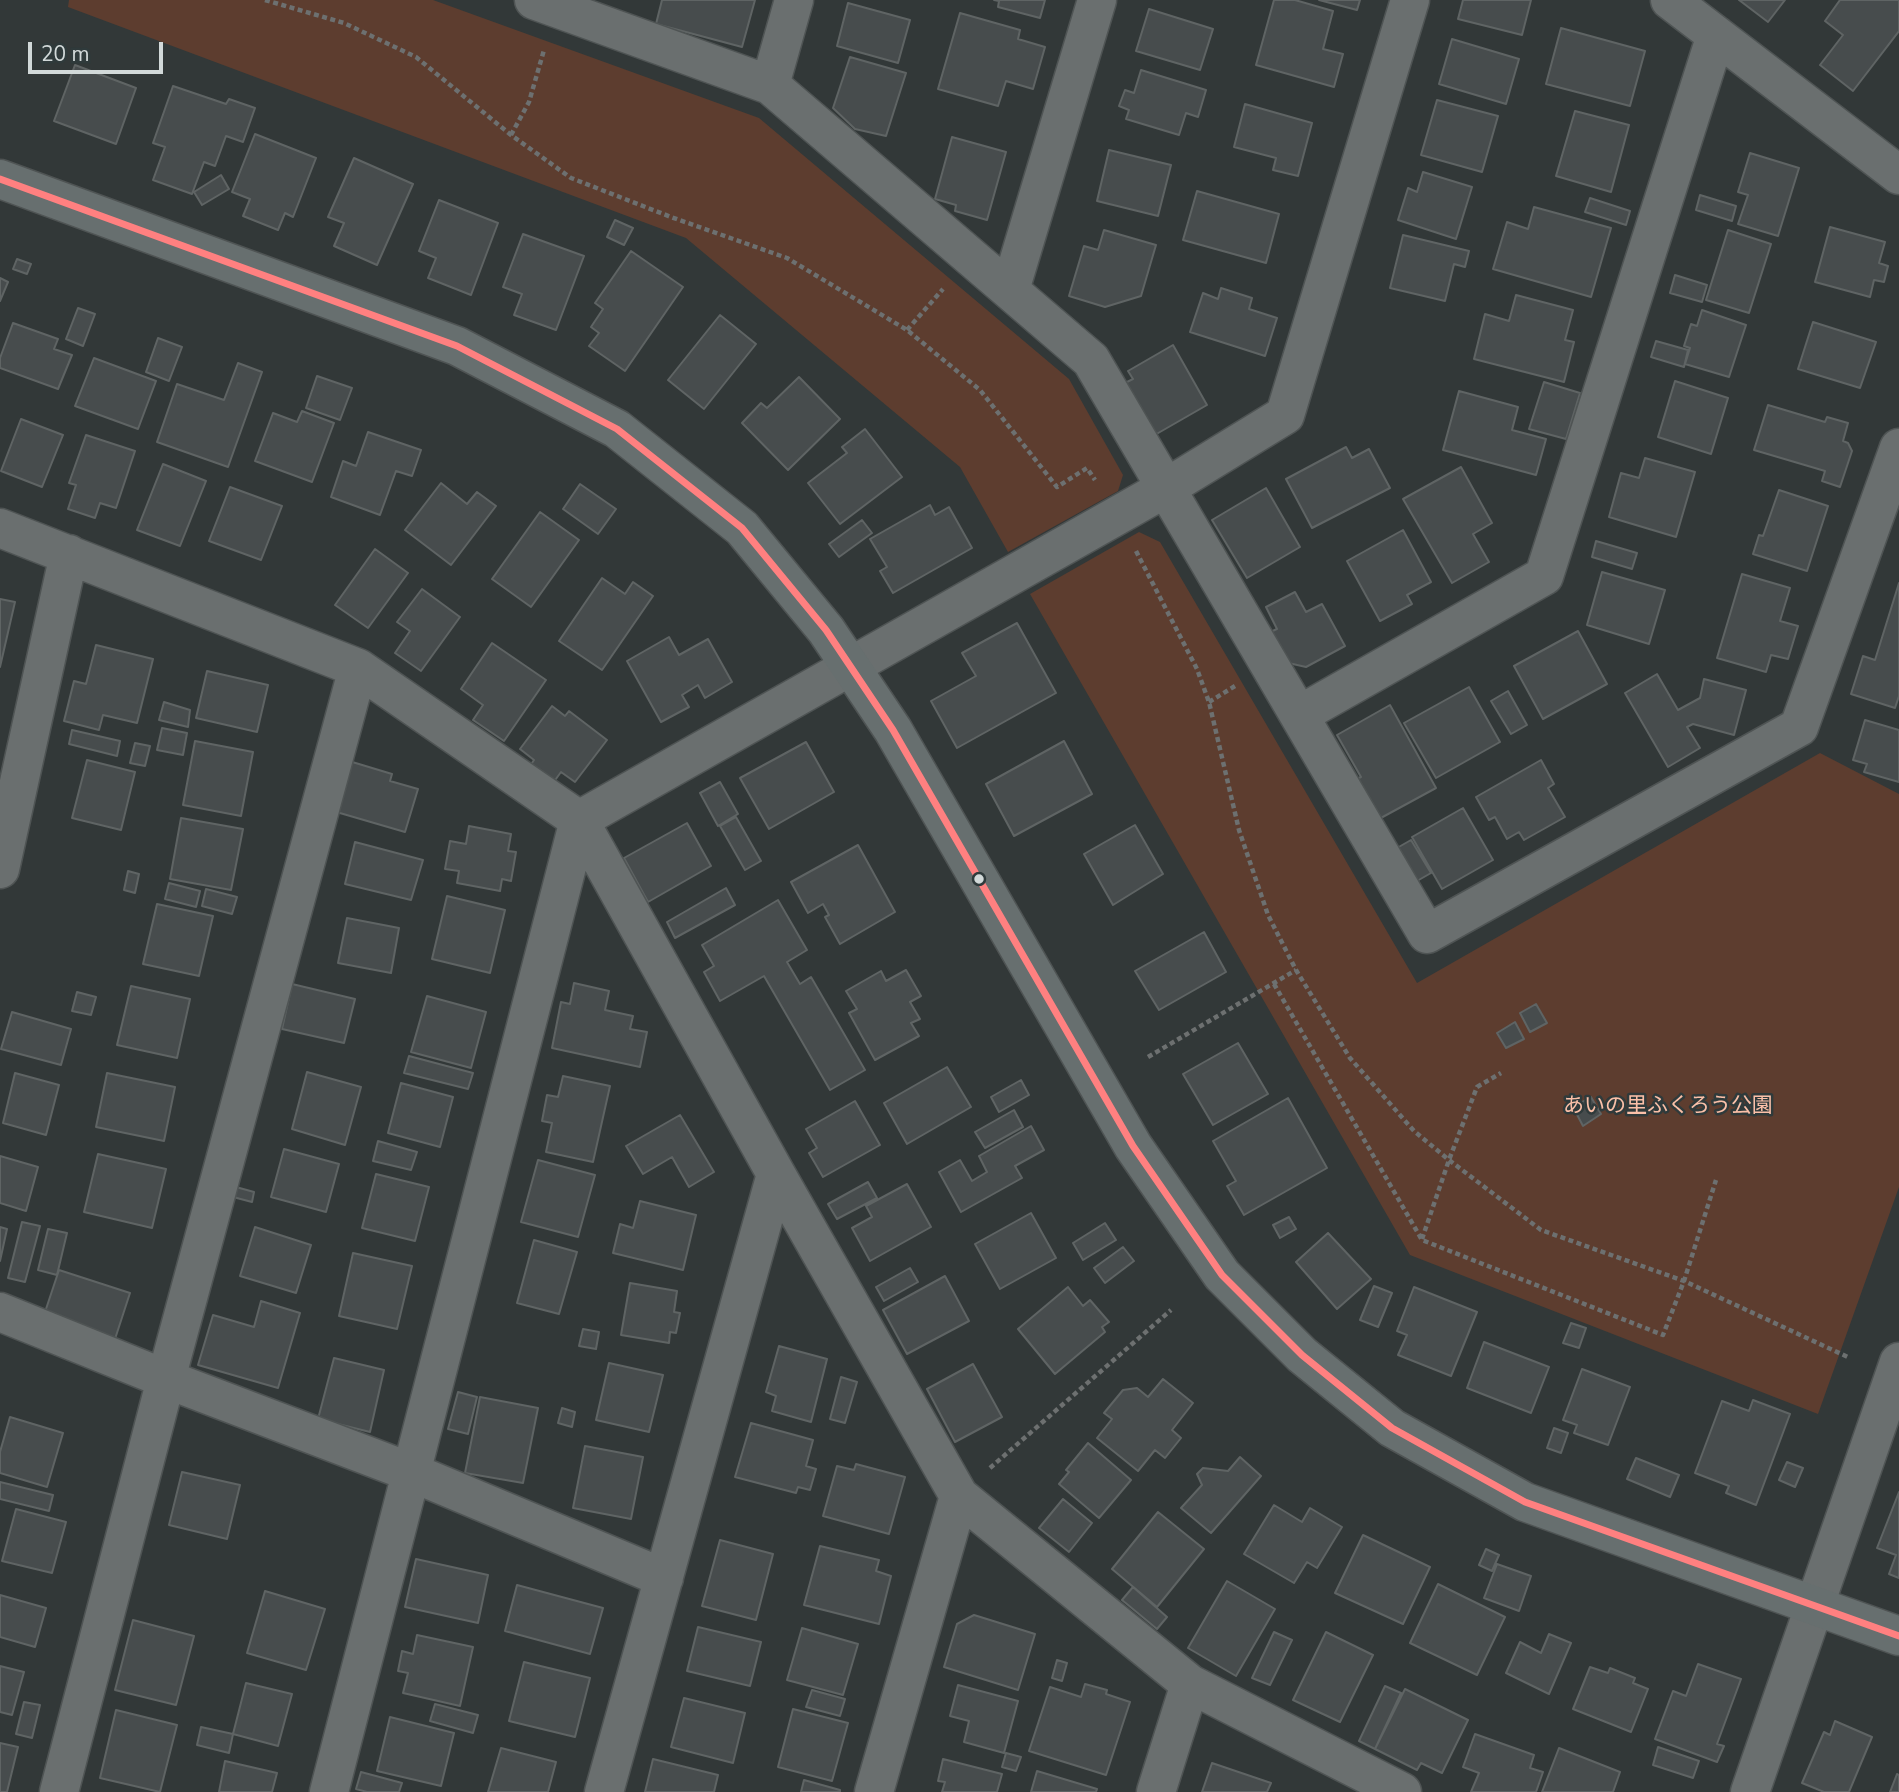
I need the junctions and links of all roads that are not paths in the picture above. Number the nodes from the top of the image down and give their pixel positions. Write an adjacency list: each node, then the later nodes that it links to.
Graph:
1 (794, 0): 7 (street)
2 (1097, 0): 10 (street)
3 (1410, 0): 12 (street)
4 (1670, 0): 6 (street)
5 (546, 4): 7 (street)
6 (1716, 35): 8 (street); 17 (street)
7 (769, 85): 10 (street)
8 (1899, 175)
9 (0, 179): 16 (street)
10 (1010, 290): 12 (street)
11 (1899, 448): 17 (street)
12 (1166, 488): 16 (street); 17 (street)
13 (0, 528): 14 (street)
14 (68, 554): 15 (street); 19 (street)
15 (358, 668): 18 (street); 23 (street)
16 (851, 668): 18 (street); 27 (street)
17 (1299, 715)
18 (579, 820): 20 (street); 24 (street)
19 (0, 869)
20 (776, 1174): 25 (street); 26 (street)
21 (0, 1312): 23 (street)
22 (1899, 1362): 27 (street)
23 (166, 1380): 24 (street); 30 (street)
24 (413, 1473): 26 (street); 31 (street)
25 (959, 1496): 29 (street); 33 (street)
26 (664, 1578): 32 (street)
27 (1815, 1605): 28 (street); 36 (street)
28 (1899, 1636)
29 (1191, 1684): 34 (street); 35 (street)
30 (59, 1792)
31 (329, 1792)
32 (604, 1792)
33 (874, 1792)
34 (1156, 1792)
35 (1402, 1792)
36 (1751, 1792)

